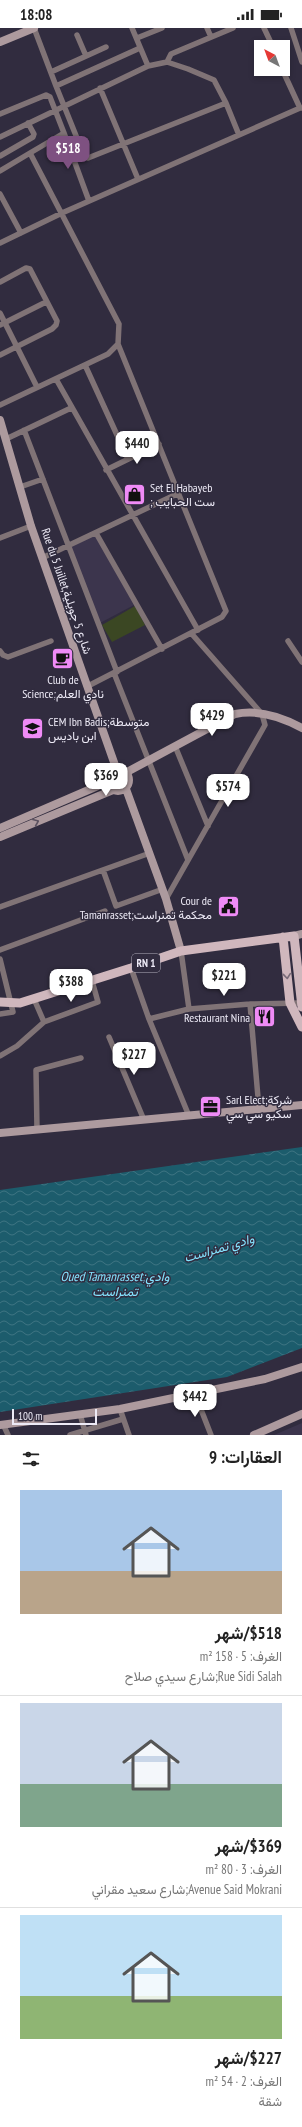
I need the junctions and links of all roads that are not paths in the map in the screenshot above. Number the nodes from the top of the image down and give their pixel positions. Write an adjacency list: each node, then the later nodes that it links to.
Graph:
1 (34, 28): 12 (street); 19 (street)
2 (132, 28): 10 (street)
3 (162, 28): 10 (street)
4 (207, 28): 9 (street)
5 (233, 28): 9 (street)
6 (264, 28): 11 (street)
7 (291, 28): 17 (street)
8 (77, 35): 15 (street)
9 (210, 37): 16 (street)
10 (137, 38): 14 (street)
11 (270, 40)
12 (0, 42)
13 (106, 47): 15 (street)
14 (140, 48): 18 (street); 21 (street)
15 (86, 56): 19 (street)
16 (167, 62): 18 (street); 23 (street)
17 (302, 62)
18 (148, 66): 22 (street)
19 (51, 72): 21 (street)
20 (285, 76): 25 (street)
21 (56, 86): 24 (street)
22 (100, 88): 24 (street); 32 (street)
23 (226, 103): 30 (street); 32 (street)
24 (64, 105): 26 (street); 32 (street)
25 (301, 108): 30 (street)
26 (56, 109): 27 (street); 28 (street); 29 (street)
27 (0, 114)
28 (28, 123): 31 (street); 34 (street)
29 (64, 133): 33 (street); 38 (street)
30 (239, 135): 36 (street)
31 (0, 137)
32 (123, 144): 36 (street)
33 (30, 153): 35 (street); 39 (street)
34 (0, 156)
35 (0, 172)
36 (138, 179): 38 (street)
37 (0, 194): 40 (street)
38 (88, 201): 39 (street)
39 (62, 213): 40 (street); 46 (street)
40 (21, 233): 41 (street)
41 (0, 242)
42 (0, 282): 43 (street)
43 (46, 302): 45 (street); 47 (street)
44 (0, 314): 45 (street)
45 (2, 324): 47 (street)
46 (118, 344): 49 (street); 57 (street)
47 (17, 346): 48 (street); 51 (street)
48 (0, 355)
49 (85, 365): 50 (street); 58 (street)
50 (56, 379): 51 (street); 53 (street)
51 (37, 387): 52 (street)
52 (0, 405)
53 (72, 408): 55 (street); 59 (street)
54 (0, 420): 56 (street, Rue du 5 Juillet,شارع 5 جويلية)
55 (24, 430): 56 (street); 60 (street)
56 (6, 439): 61 (street, Rue du 5 Juillet,شارع 5 جويلية)
57 (159, 444): 58 (street); 62 (street)
58 (128, 459): 59 (street)
59 (106, 470): 63 (street)
60 (43, 479): 61 (street); 67 (street)
61 (20, 487): 64 (street, Rue du 5 Juillet,شارع 5 جويلية)
62 (179, 493): 63 (street); 69 (street)
63 (132, 516): 65 (street); 69 (street)
64 (31, 526): 66 (street); 68 (street, Rue du 5 Juillet,شارع 5 جويلية)
65 (96, 533): 67 (street); 73 (street)
66 (0, 538)
67 (69, 546): 68 (street); 76 (street)
68 (42, 558): 77 (street, Rue du 5 Juillet,شارع 5 جويلية)
69 (198, 630): 70 (street)
70 (191, 634): 73 (street); 78 (street)
71 (51, 641): 74 (street)
72 (288, 641): 75 (street)
73 (162, 648): 76 (street)
74 (0, 651)
75 (302, 662)
76 (116, 672): 77 (street); 81 (street)
77 (88, 686): 82 (street, Rue du 5 Juillet,شارع 5 جويلية)
78 (262, 714): 79 (street); 80 (street); 87 (street)
79 (302, 728)
80 (175, 746): 81 (street); 87 (street)
81 (148, 761): 83 (street); 91 (street)
82 (116, 768): 83 (street); 84 (street)
83 (127, 772): 85 (street)
84 (107, 782): 86 (street); 88 (street)
85 (126, 789): 86 (street); 90 (street)
86 (113, 790): 89 (street, one-way to 86)
87 (208, 826): 91 (street)
88 (0, 828)
89 (0, 837)
90 (150, 853): 92 (street); 93 (street)
91 (188, 860): 94 (street)
92 (103, 870): 93 (street); 95 (street)
93 (163, 889): 94 (street)
94 (166, 900): 100 (street)
95 (0, 907)
96 (105, 911): 99 (street)
97 (298, 935): 98 (main road, RN 1); 109 (main road, RN 1)
98 (283, 937): 100 (main road, RN 1); 106 (main road, one-way to 106)
99 (0, 950)
100 (181, 951): 102 (main road, RN 1); 110 (street)
101 (0, 959): 107 (street)
102 (132, 968): 103 (main road, RN 1); 112 (street)
103 (92, 981): 104 (main road, RN 1); 113 (street)
104 (34, 999): 107 (main road, RN 1); 113 (street)
105 (0, 1002): 107 (main road, RN 1)
106 (290, 1003): 108 (street); 109 (street); 114 (main road)
107 (11, 1004): 111 (street)
108 (250, 1004): 110 (street); 119 (street)
109 (301, 1005)
110 (189, 1008): 112 (street)
111 (0, 1014)
112 (150, 1019): 120 (street)
113 (44, 1022): 116 (street)
114 (302, 1027)
115 (109, 1037): 121 (street)
116 (0, 1056)
117 (81, 1058): 122 (street)
118 (302, 1105): 119 (street)
119 (259, 1109): 120 (street)
120 (189, 1116): 121 (street)
121 (144, 1120): 122 (street)
122 (37, 1130): 123 (street)
123 (0, 1133)
124 (302, 1367): 125 (street)
125 (195, 1394): 126 (street); 136 (street)
126 (120, 1409): 127 (street); 129 (street)
127 (80, 1414): 130 (street); 131 (street)
128 (302, 1414): 132 (street)
129 (123, 1419): 131 (street); 135 (street)
130 (2, 1425): 133 (street)
131 (85, 1433): 134 (street)
132 (266, 1433): 137 (street)
133 (8, 1435)
134 (70, 1435)
135 (129, 1435)
136 (211, 1435)
137 (254, 1435)

